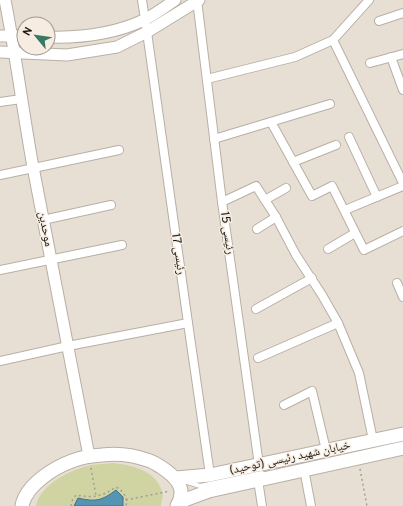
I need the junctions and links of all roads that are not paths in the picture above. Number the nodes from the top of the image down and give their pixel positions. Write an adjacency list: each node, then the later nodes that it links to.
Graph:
1 (5, 0): 11 (street, موحدین)
2 (142, 0): 7 (street, رئیسی 17)
3 (175, 0): 7 (street)
4 (369, 0): 14 (street)
5 (198, 1): 9 (street); 20 (street, رئیسی 15)
6 (403, 13): 8 (street)
7 (145, 20): 9 (street, رئیسی 17); 13 (street)
8 (379, 21)
9 (148, 32): 16 (street); 53 (street, رئیسی 17)
10 (0, 36): 11 (street)
11 (12, 36): 12 (street); 16 (street, موحدین)
12 (16, 36)
13 (56, 37)
14 (333, 40): 20 (street); 33 (street)
15 (0, 52): 16 (street)
16 (15, 52): 22 (street, موحدین)
17 (403, 54): 18 (street)
18 (391, 57): 19 (street); 21 (street)
19 (370, 63)
20 (207, 79): 27 (street, رئیسی 15)
21 (402, 90)
22 (21, 99): 23 (street); 31 (street, موحدین)
23 (0, 102)
24 (330, 104): 25 (street)
25 (271, 122): 27 (street); 30 (street)
26 (349, 137): 35 (street)
27 (214, 139): 37 (street, رئیسی 15)
28 (336, 145): 30 (street)
29 (120, 150): 31 (street)
30 (293, 162): 39 (street)
31 (33, 168): 32 (street); 41 (street, موحدین)
32 (0, 175)
33 (403, 184): 35 (street)
34 (286, 188): 36 (street)
35 (377, 197): 39 (street)
36 (265, 200): 37 (street); 40 (street)
37 (222, 202): 65 (street, رئیسی 15)
38 (111, 205): 41 (street)
39 (345, 210): 44 (street)
40 (276, 217): 42 (street); 49 (street)
41 (43, 220): 47 (street, موحدین)
42 (257, 229)
43 (403, 232): 44 (street)
44 (355, 233): 46 (street)
45 (122, 245): 47 (street)
46 (328, 249)
47 (51, 259): 48 (street); 55 (street, موحدین)
48 (0, 270)
49 (312, 278): 52 (street); 54 (street)
50 (397, 283): 51 (street)
51 (403, 297)
52 (256, 309)
53 (188, 323): 55 (street); 66 (street, رئیسی 17)
54 (338, 323): 56 (street); 60 (street)
55 (68, 346): 57 (street); 63 (street, موحدین)
56 (258, 358)
57 (0, 361)
58 (284, 405): 62 (street)
59 (403, 434): 60 (main road, خیابان شهید رئیسی (توحید))
60 (373, 440): 62 (main road, خیابان شهید رئیسی (توحید))
61 (403, 448): 64 (main road, خیابان شهید رئیسی (توحید))
62 (326, 450): 65 (main road, خیابان شهید رئیسی (توحید))
63 (89, 456): 67 (main road); 68 (main road)
64 (304, 469): 65 (main road, خیابان شهید رئیسی (توحید)); 70 (street)
65 (261, 472): 66 (main road, خیابان شهید رئیسی (توحید)); 67 (lane); 67 (main road, خیابان شهید رئیسی (توحید)); 69 (street, رئیسی 15)
66 (210, 475): 67 (main road, خیابان شهید رئیسی (توحید))
67 (178, 494)
68 (21, 504)
69 (262, 506)
70 (311, 506)

